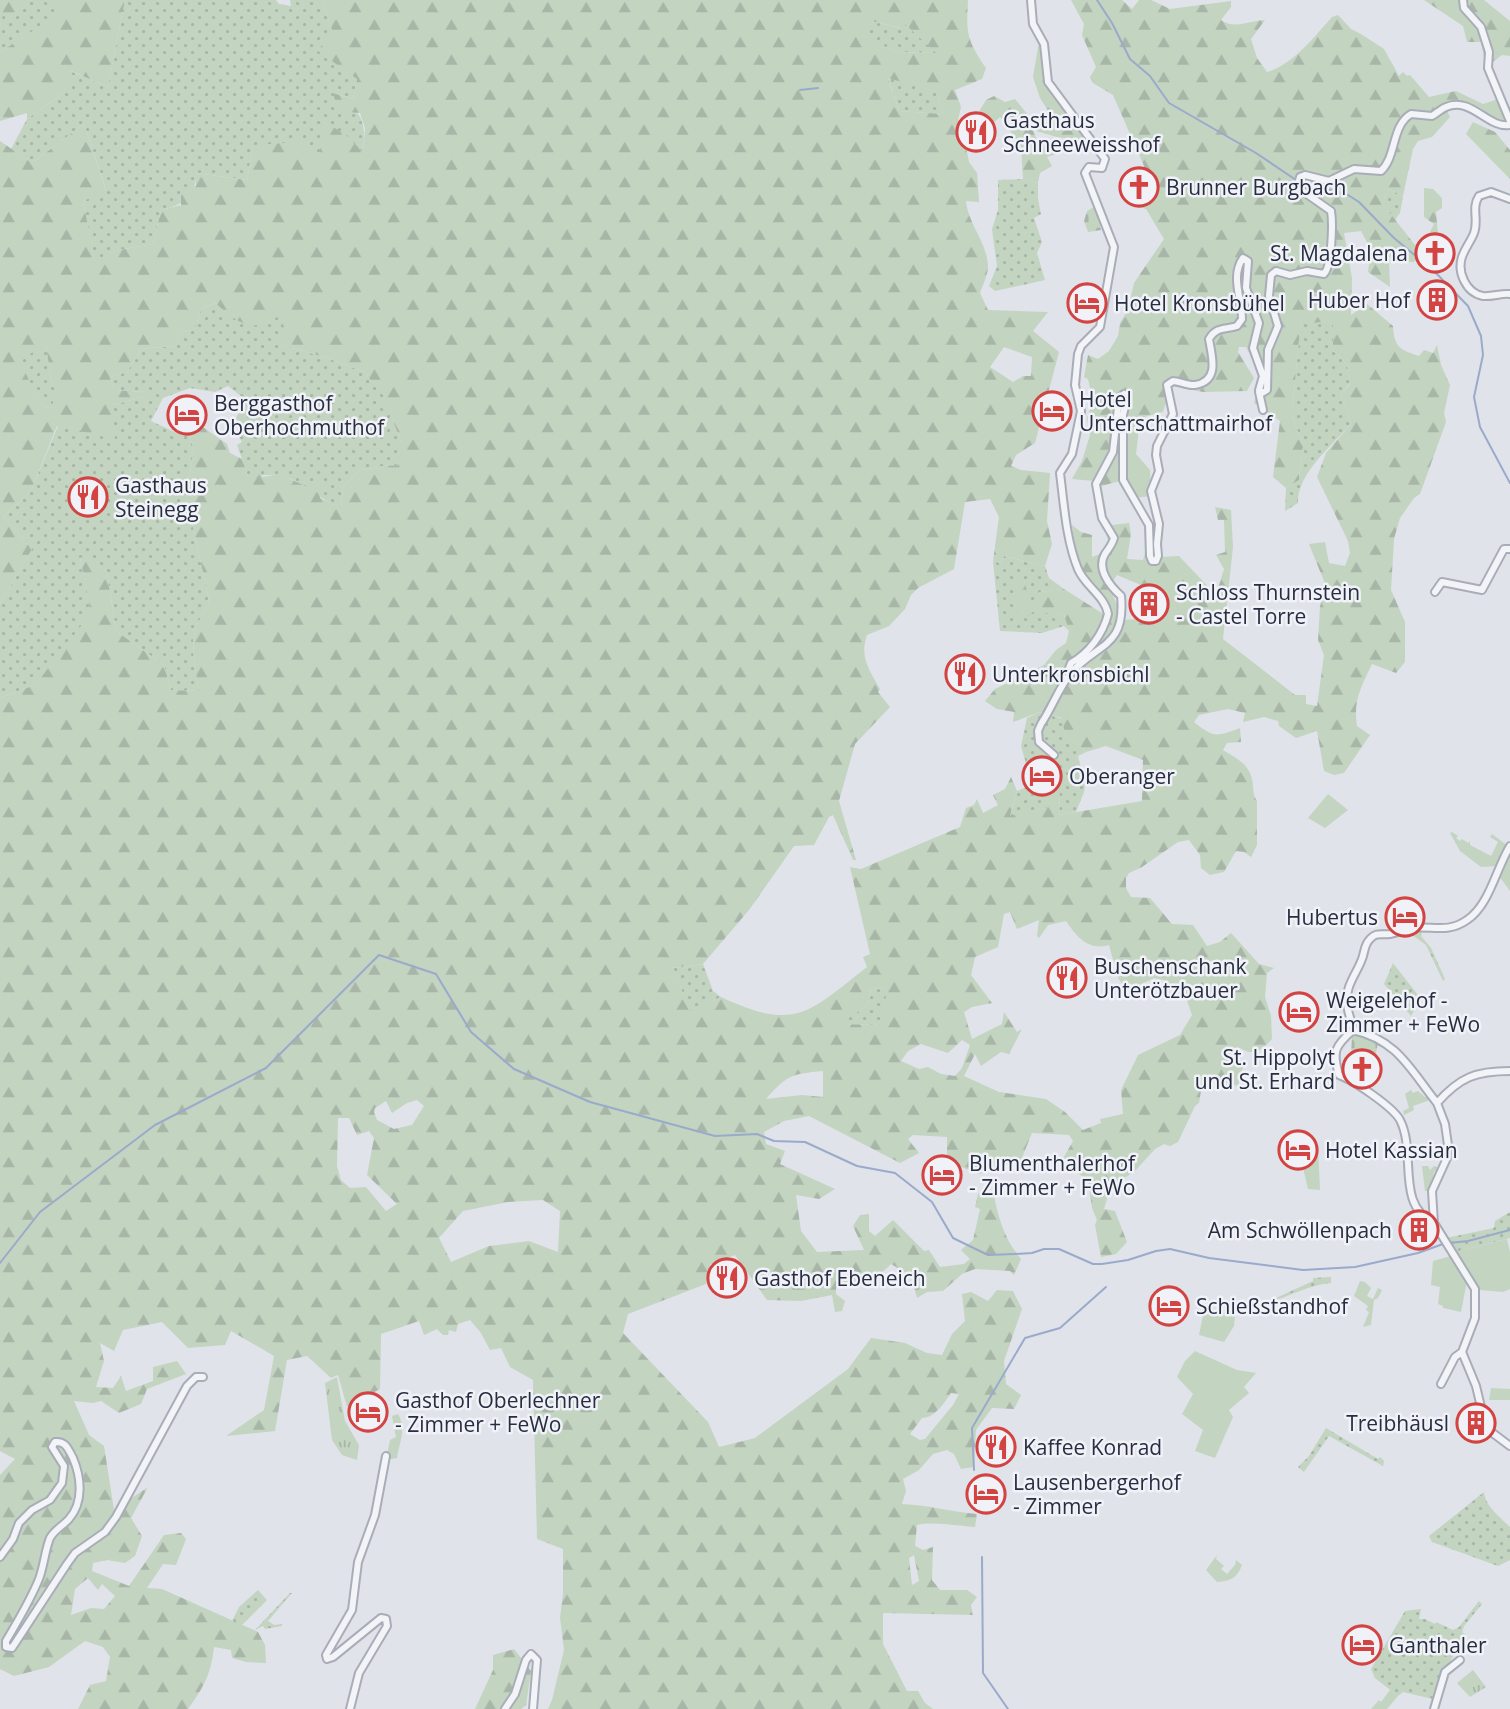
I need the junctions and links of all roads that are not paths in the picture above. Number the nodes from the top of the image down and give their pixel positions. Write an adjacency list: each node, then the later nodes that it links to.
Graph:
1 (1031, 0): 10 (street)
2 (1463, 0): 3 (street)
3 (1510, 123): 6 (street)
4 (1510, 199): 5 (street)
5 (1510, 294)
6 (1259, 392): 7 (street); 10 (street)
7 (1263, 410)
8 (1510, 549): 9 (street)
9 (1435, 592)
10 (1072, 671): 11 (street)
11 (1054, 755)
12 (1510, 846): 13 (street)
13 (1353, 1030): 15 (street); 16 (street)
14 (1510, 1071): 15 (street)
15 (1437, 1103): 16 (street)
16 (1434, 1223): 17 (street)
17 (1462, 1352): 19 (street); 20 (street)
18 (203, 1377): 22 (street)
19 (1441, 1384)
20 (1510, 1446)
21 (386, 1456): 24 (street)
22 (0, 1557)
23 (1460, 1660): 27 (street)
24 (350, 1709)
25 (505, 1709): 26 (street)
26 (533, 1709)
27 (1434, 1709)

